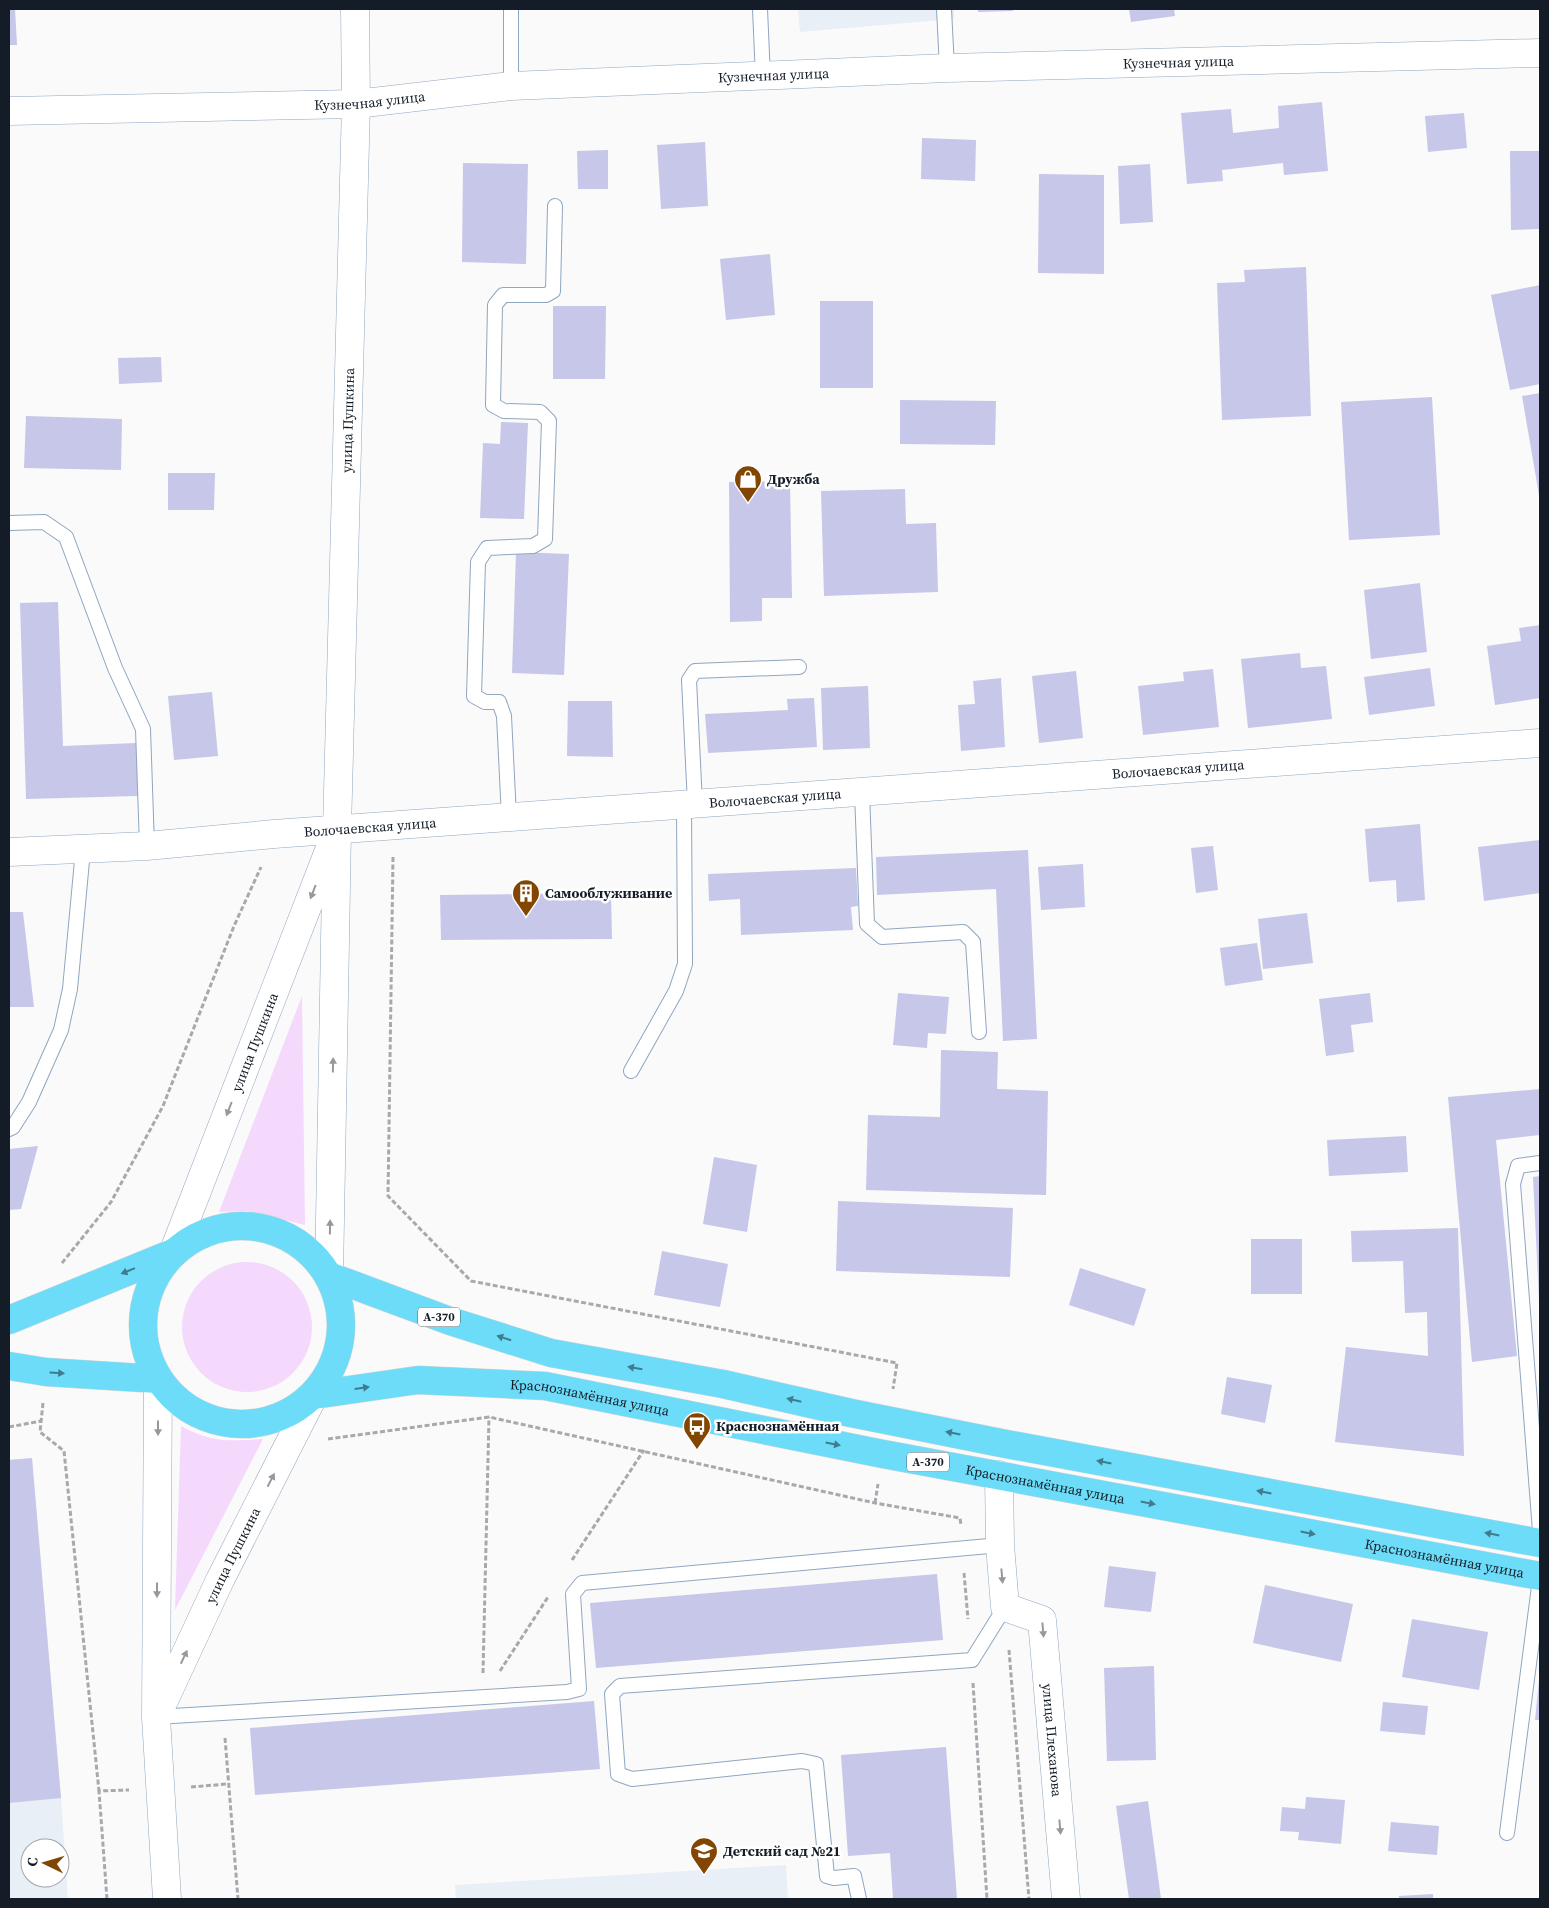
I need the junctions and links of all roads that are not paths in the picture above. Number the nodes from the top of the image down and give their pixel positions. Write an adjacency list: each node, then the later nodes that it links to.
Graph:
1 (355, 9): 9 (street, улица Пушкина)
2 (511, 9): 8 (lane)
3 (760, 9): 7 (lane)
4 (944, 9): 6 (lane)
5 (1540, 53): 6 (street, Кузнечная улица)
6 (947, 68): 7 (street, Кузнечная улица)
7 (764, 77): 8 (street, Кузнечная улица)
8 (511, 86): 9 (street, Кузнечная улица)
9 (356, 104): 10 (street, Кузнечная улица); 18 (street, улица Пушкина)
10 (9, 111)
11 (555, 206): 17 (lane)
12 (9, 523): 19 (lane)
13 (799, 667): 16 (lane)
14 (1540, 743): 15 (street, Волочаевская улица)
15 (862, 793): 16 (street, Волочаевская улица); 22 (lane)
16 (690, 805): 17 (street, Волочаевская улица); 23 (lane)
17 (509, 817): 18 (street, Волочаевская улица)
18 (337, 830): 19 (street, Волочаевская улица); 26 (street, улица Пушкина, one-way to 26); 27 (street, улица Пушкина, one-way to 18)
19 (148, 846): 20 (street, Волочаевская улица)
20 (83, 850): 21 (street, Волочаевская улица); 24 (lane)
21 (9, 852)
22 (978, 1032)
23 (631, 1071)
24 (10, 1132)
25 (1540, 1163): 33 (lane)
26 (173, 1253): 27 (highway, А-370); 28 (highway, А-370, one-way to 28); 30 (highway, А-370)
27 (330, 1276): 31 (highway, А-370); 34 (highway, А-370, one-way to 27)
28 (9, 1320)
29 (9, 1366): 30 (highway, one-way to 30)
30 (158, 1379): 31 (highway, А-370); 38 (street, улица Пушкина, one-way to 38)
31 (314, 1395): 32 (highway, Краснознамённая улица / А-370, one-way to 32); 38 (street, улица Пушкина, one-way to 31)
32 (999, 1475): 35 (street); 36 (highway, Краснознамённая улица / А-370, one-way to 36)
33 (1540, 1531)
34 (1540, 1543)
35 (1000, 1545): 37 (street, one-way to 37); 38 (lane)
36 (1540, 1577): 39 (lane)
37 (1005, 1607): 41 (lane); 42 (street, улица Плеханова, one-way to 42)
38 (156, 1717): 40 (street, улица Пушкина)
39 (1507, 1833)
40 (167, 1899)
41 (858, 1899)
42 (1066, 1899)

